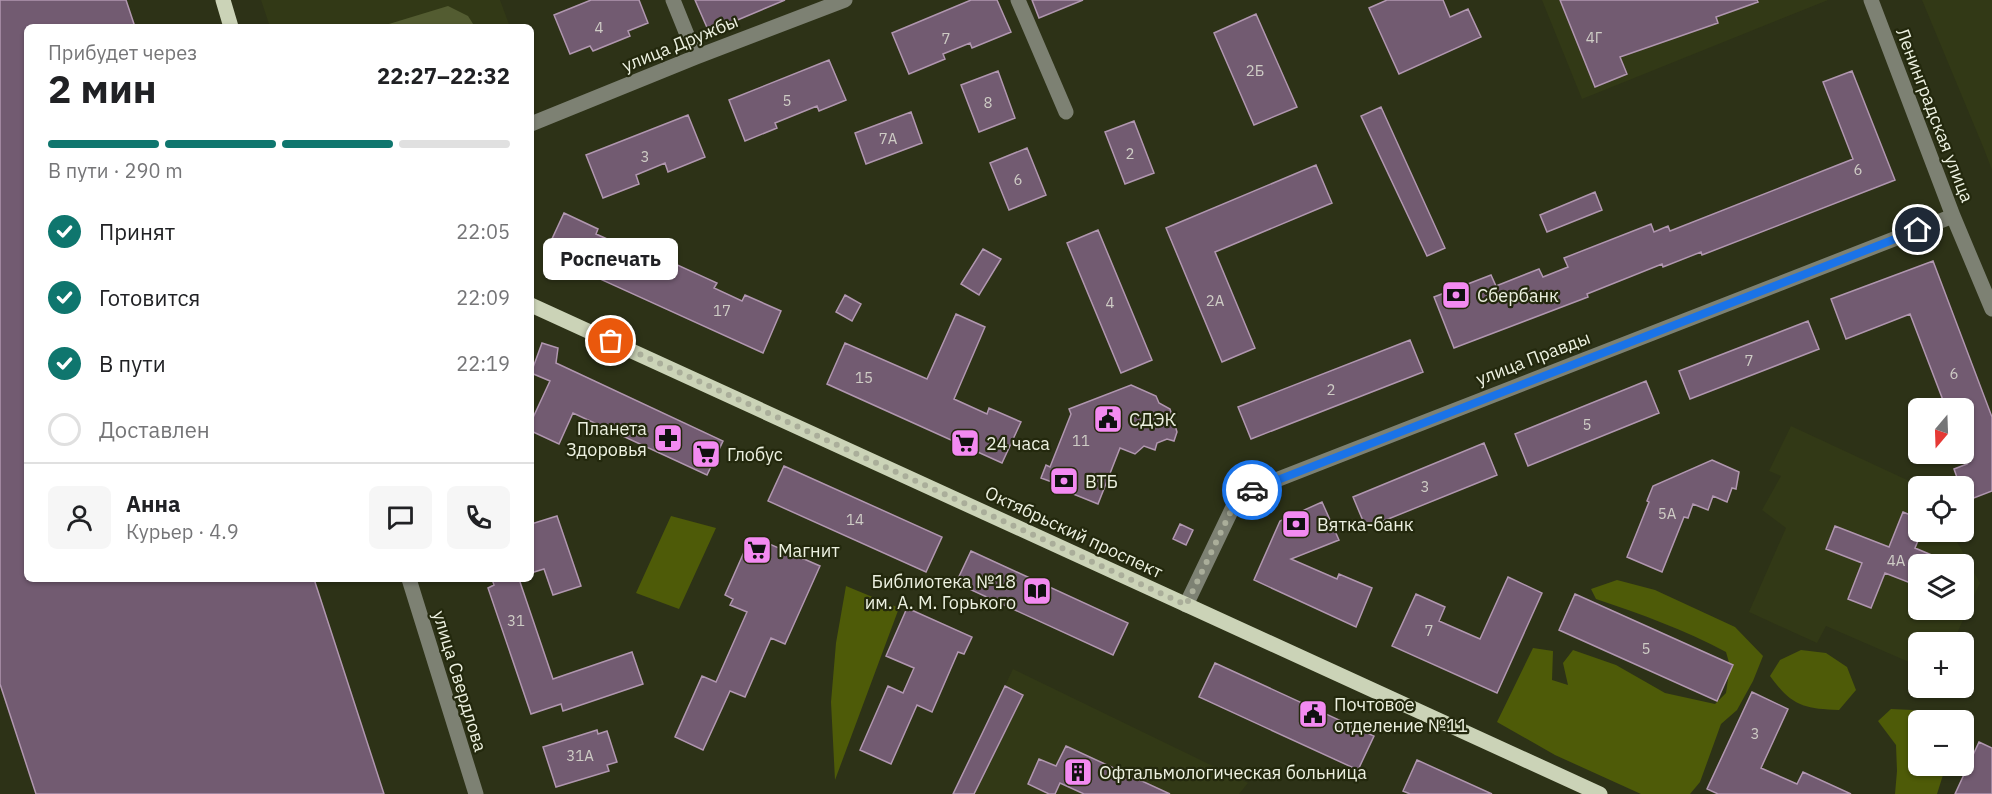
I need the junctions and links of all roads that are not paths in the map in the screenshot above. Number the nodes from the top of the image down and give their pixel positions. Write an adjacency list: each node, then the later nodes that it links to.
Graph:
1 (222, 0): 6 (main road)
2 (673, 0): 7 (street)
3 (845, 0): 7 (street, улица Дружбы)
4 (1018, 0): 8 (street)
5 (1871, 0): 10 (street, Ленинградская улица)
6 (230, 24)
7 (696, 57): 9 (street, улица Дружбы)
8 (1066, 112)
9 (534, 123)
10 (1953, 216): 12 (street, Ленинградская улица); 14 (street, улица Правды)
11 (534, 306): 14 (main road, Октябрьский проспект)
12 (1992, 309)
13 (410, 582): 15 (street, улица Свердлова)
14 (1186, 605): 16 (main road, Октябрьский проспект)
15 (476, 794)
16 (1600, 794)

